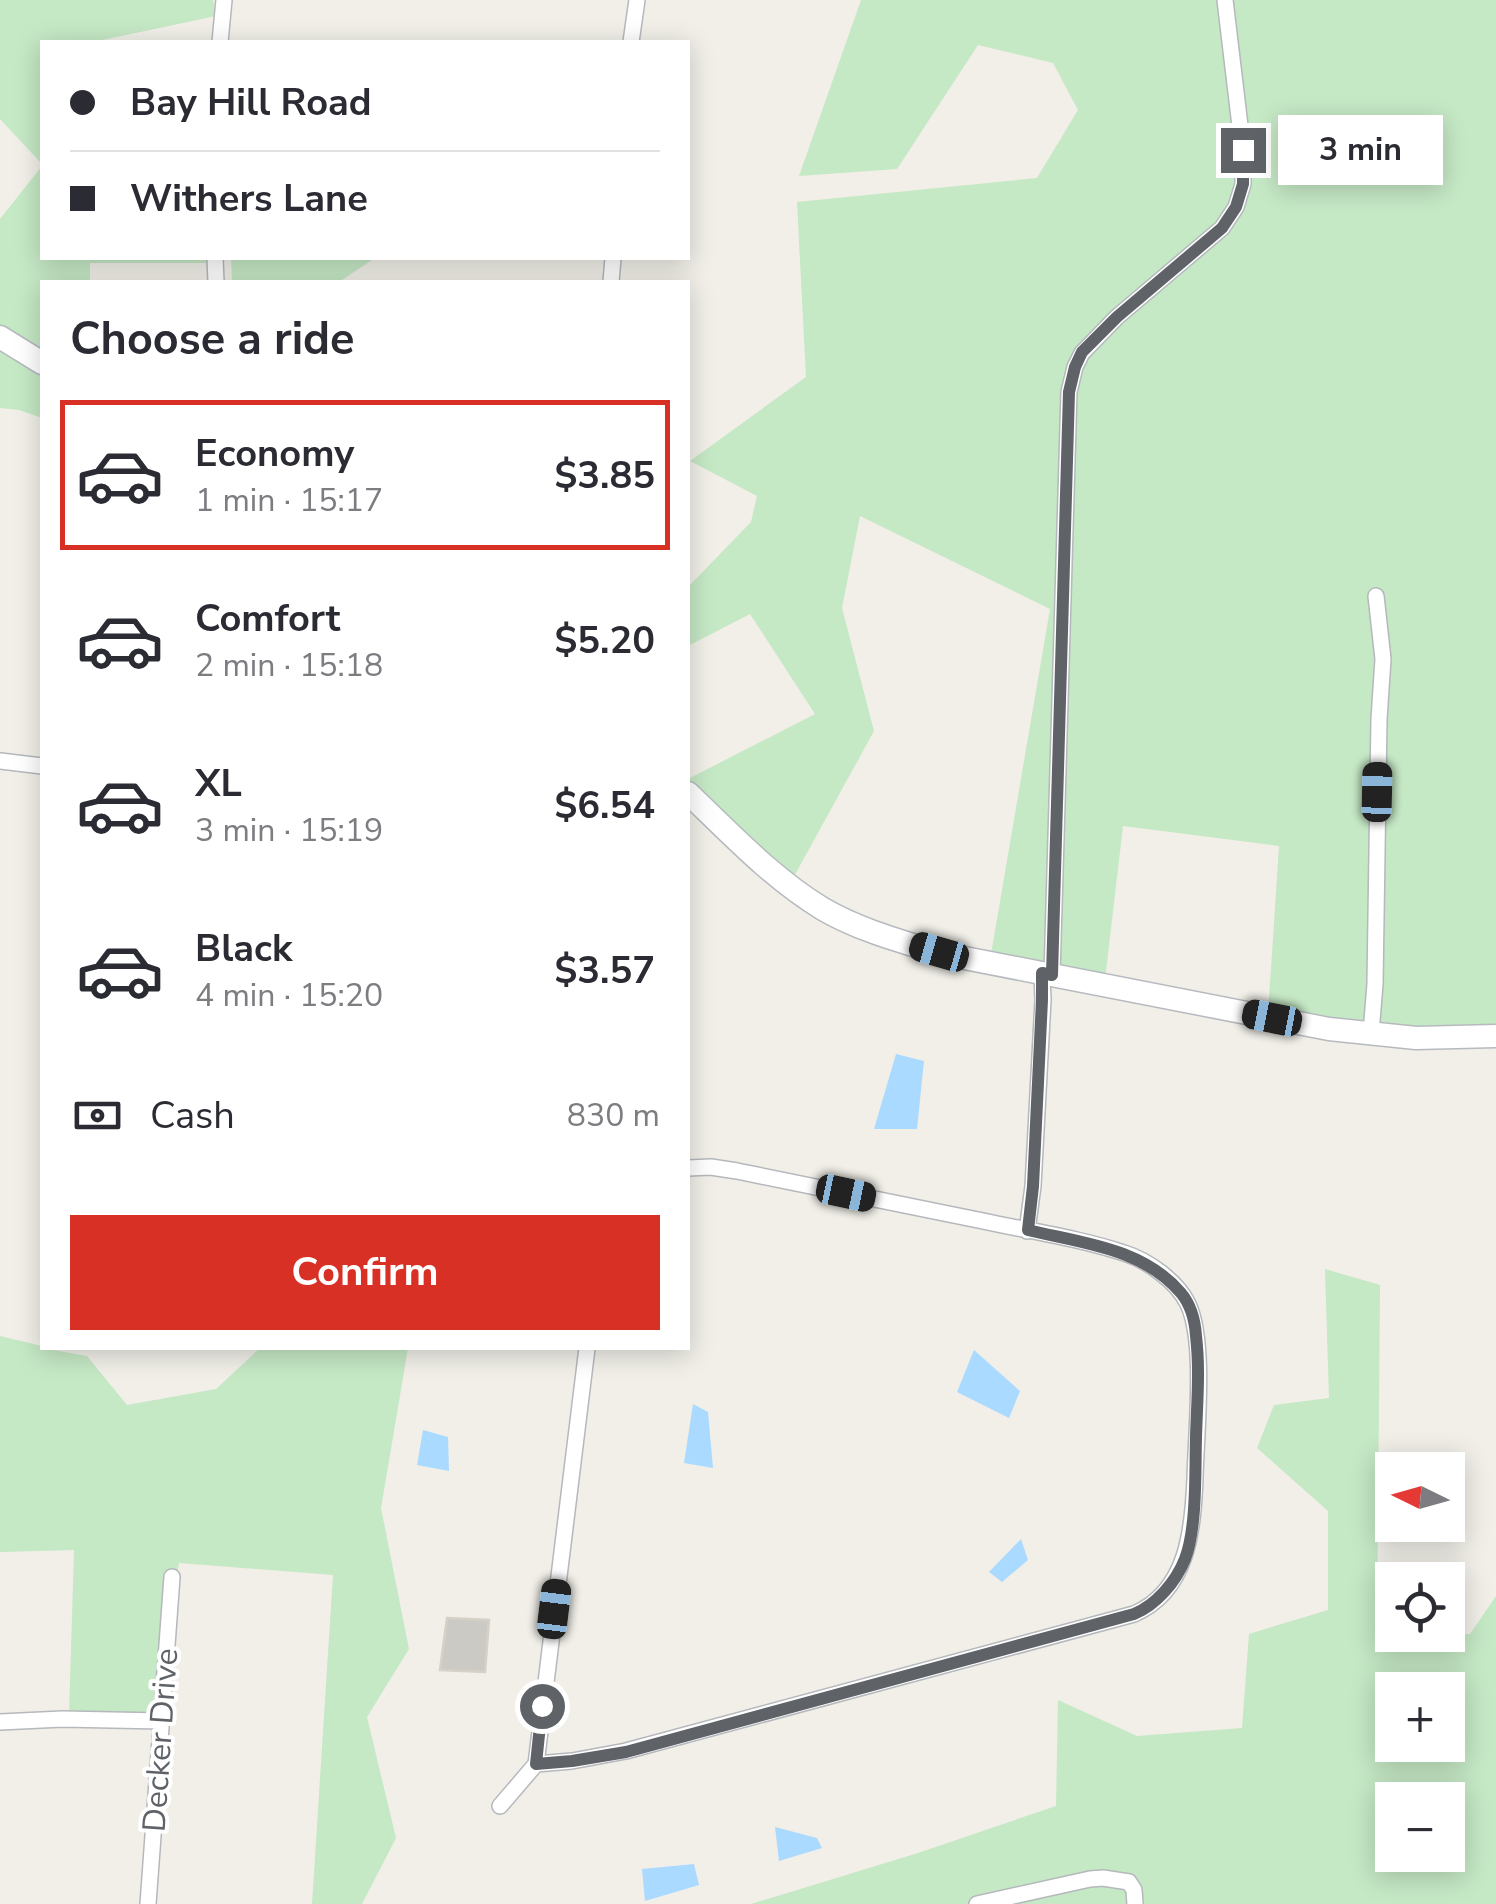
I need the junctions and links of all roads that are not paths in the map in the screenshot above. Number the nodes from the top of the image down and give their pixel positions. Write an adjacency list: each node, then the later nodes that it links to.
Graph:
1 (224, 0): 4 (street)
2 (638, 0): 5 (street)
3 (1225, 0): 12 (street)
4 (220, 40)
5 (632, 40)
6 (0, 337): 7 (street)
7 (40, 361)
8 (1376, 596): 13 (street)
9 (0, 761): 10 (street)
10 (40, 766)
11 (690, 795): 12 (street)
12 (1047, 974): 13 (street); 16 (street)
13 (1372, 1033): 14 (street)
14 (1496, 1036)
15 (690, 1168): 16 (street)
16 (1028, 1230): 21 (street)
17 (587, 1350): 21 (street)
18 (172, 1576): 19 (street, Decker Drive)
19 (162, 1721): 20 (street); 24 (street, Decker Drive)
20 (0, 1722)
21 (536, 1764): 22 (street)
22 (500, 1806)
23 (1013, 1900): 25 (street); 26 (street)
24 (148, 1904)
25 (976, 1904)
26 (1135, 1904)

